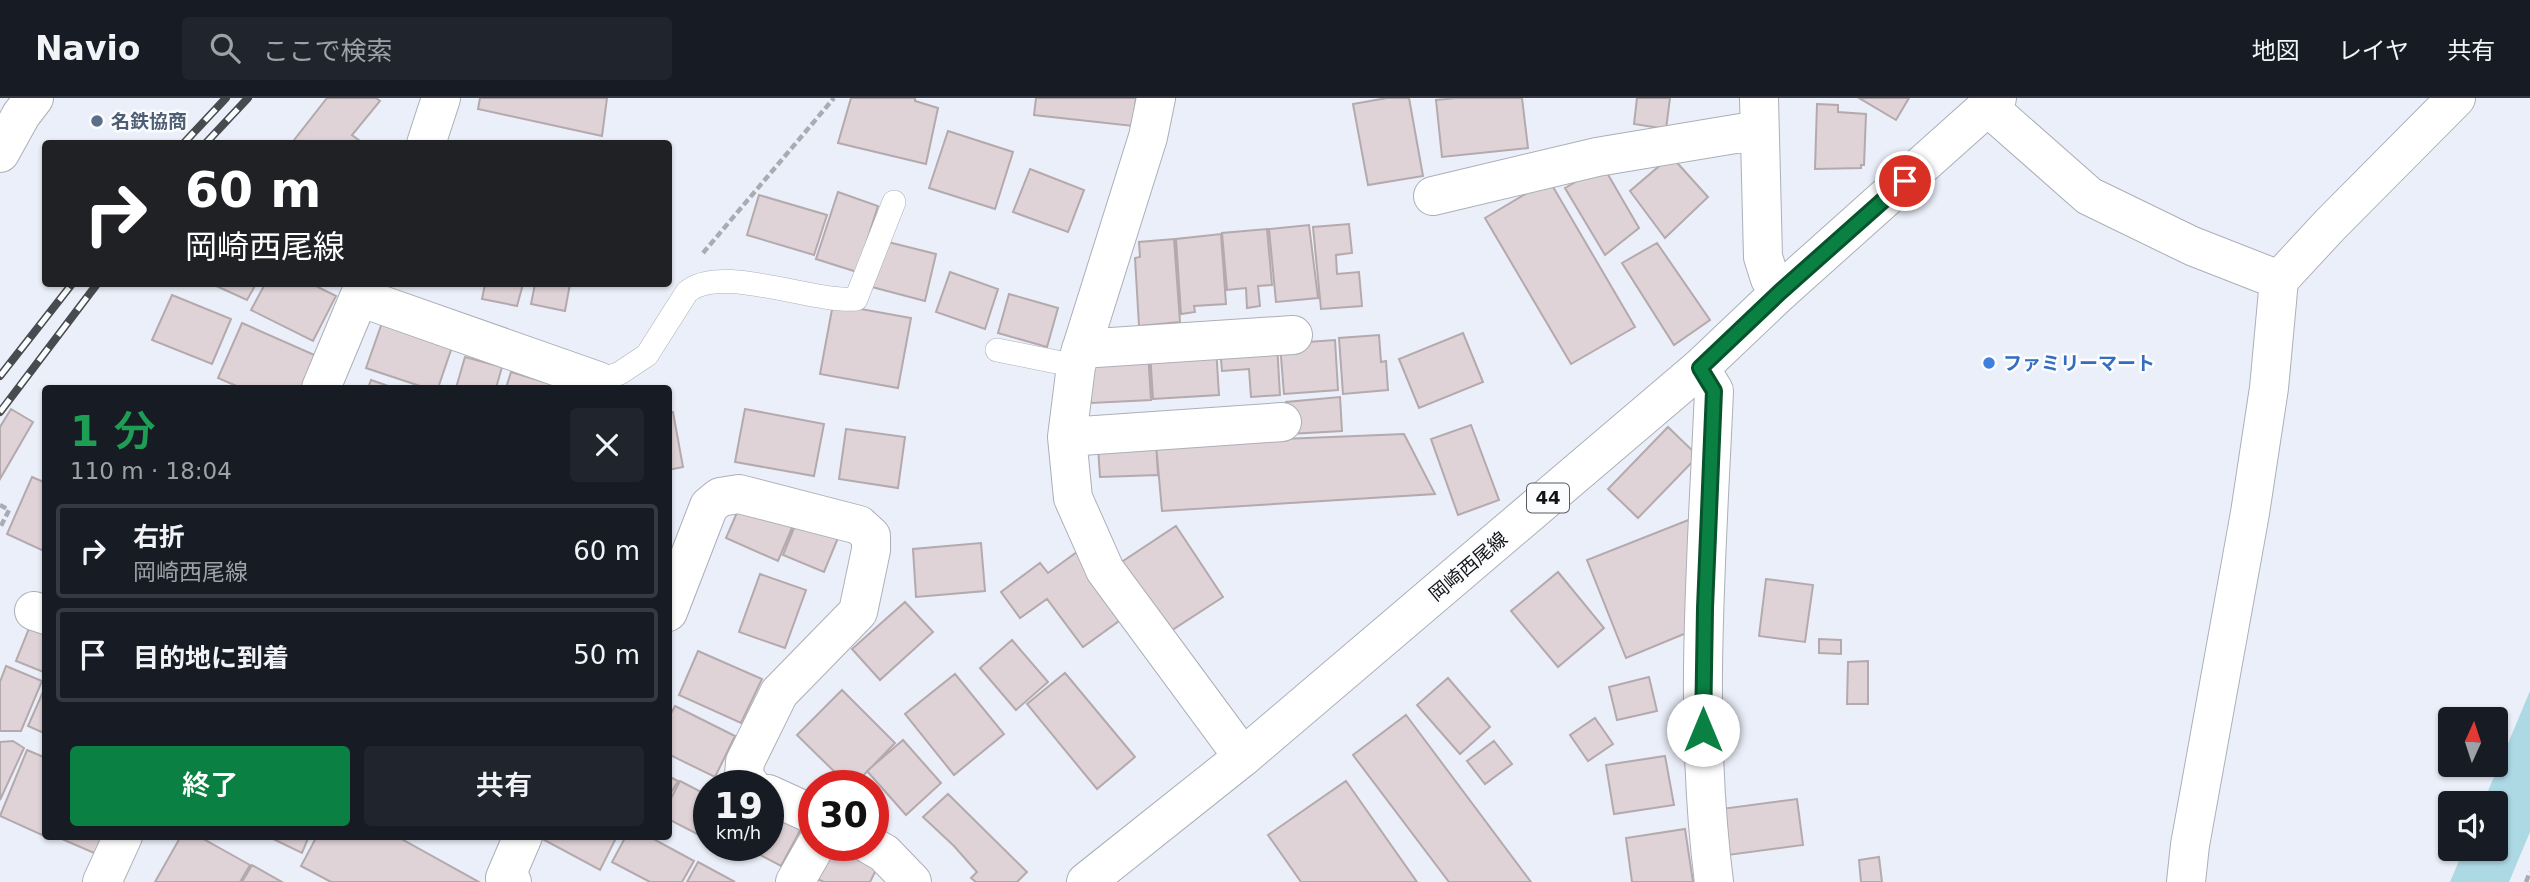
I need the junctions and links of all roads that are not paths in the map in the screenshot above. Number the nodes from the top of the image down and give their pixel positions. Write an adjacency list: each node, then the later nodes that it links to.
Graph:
1 (442, 98): 7 (street)
2 (1156, 98): 16 (street)
3 (2456, 98): 11 (street)
4 (1992, 102): 11 (street); 13 (street, 岡崎西尾線 / 44)
5 (18, 111): 8 (street)
6 (1759, 114): 9 (street); 13 (street)
7 (427, 140)
8 (0, 153)
9 (1433, 196)
10 (894, 202): 18 (lane)
11 (2279, 280): 35 (street)
12 (362, 291): 18 (street); 19 (street)
13 (1780, 292): 17 (street, 岡崎西尾線 / 44)
14 (1293, 335): 16 (street)
15 (997, 350): 16 (lane)
16 (1079, 357): 21 (street)
17 (1700, 368): 23 (street, 岡崎西尾線 / 44); 34 (street)
18 (598, 381)
19 (322, 385)
20 (1282, 422): 21 (street)
21 (1068, 437): 23 (street)
22 (672, 602): 24 (street)
23 (1243, 757): 33 (street, 岡崎西尾線 / 44)
24 (744, 770)
25 (120, 840): 29 (street)
26 (521, 840): 30 (street)
27 (889, 858): 32 (street)
28 (807, 861): 31 (street)
29 (102, 882)
30 (512, 882)
31 (795, 882)
32 (912, 882)
33 (1086, 882)
34 (1714, 882)
35 (2186, 882)

